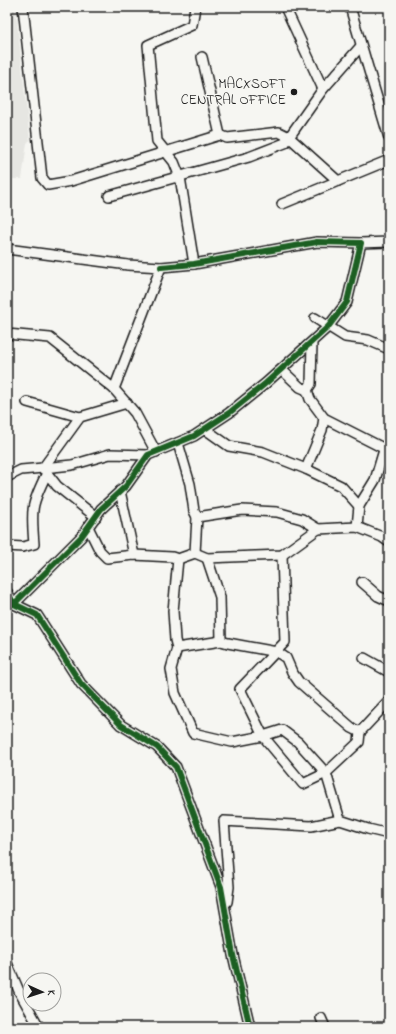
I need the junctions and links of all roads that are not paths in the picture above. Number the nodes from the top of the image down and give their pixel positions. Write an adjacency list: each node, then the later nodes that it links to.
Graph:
1 (23, 7): 11 (street)
2 (195, 7): 11 (street)
3 (285, 7): 7 (street)
4 (350, 7): 5 (street)
5 (360, 46): 7 (street); 10 (street)
6 (202, 57): 8 (street)
7 (323, 89): 9 (street)
8 (220, 135): 9 (street); 11 (street)
9 (289, 137): 13 (street); 14 (street)
10 (389, 138)
11 (166, 153): 13 (street)
12 (389, 160): 14 (street)
13 (180, 176): 15 (street); 20 (street)
14 (338, 181): 16 (street)
15 (109, 196)
16 (282, 204)
17 (389, 242): 18 (street)
18 (361, 244): 20 (street); 23 (street)
19 (7, 249): 21 (street)
20 (194, 264): 21 (street)
21 (161, 267): 28 (street)
22 (315, 318): 23 (street)
23 (328, 327): 25 (street); 26 (street)
24 (7, 334): 28 (street)
25 (312, 342): 27 (street); 29 (street)
26 (389, 349)
27 (282, 370): 29 (street); 34 (street)
28 (114, 389): 31 (street)
29 (307, 390): 33 (street)
30 (27, 402): 32 (street)
31 (127, 403): 32 (street); 37 (street)
32 (80, 417): 39 (street)
33 (324, 418): 36 (street); 38 (street)
34 (205, 429): 35 (street); 38 (street)
35 (178, 443): 37 (street); 44 (street)
36 (387, 450): 42 (street)
37 (152, 453): 39 (street); 41 (street)
38 (306, 469): 42 (street)
39 (45, 470): 40 (street); 43 (street); 49 (street)
40 (7, 477)
41 (120, 491): 43 (street); 51 (street)
42 (359, 506): 46 (street)
43 (96, 517): 45 (street)
44 (197, 517): 47 (street); 50 (street)
45 (88, 527): 51 (street); 58 (street)
46 (357, 527): 47 (street); 48 (street)
47 (318, 528): 52 (street)
48 (387, 538)
49 (7, 546)
50 (195, 553): 53 (street); 54 (street)
51 (134, 555): 54 (street)
52 (282, 555): 53 (street); 61 (street)
53 (207, 558): 59 (street)
54 (178, 559): 60 (street)
55 (362, 582): 57 (street)
56 (7, 592): 58 (street)
57 (389, 601)
58 (14, 604): 70 (street)
59 (221, 641): 60 (street); 61 (street)
60 (177, 648): 66 (street)
61 (276, 652): 65 (street); 66 (street)
62 (364, 658): 63 (street)
63 (389, 672)
64 (389, 701): 65 (street)
65 (360, 732): 67 (street)
66 (263, 736): 67 (street); 67 (street)
67 (326, 773): 68 (street)
68 (340, 820): 69 (street); 70 (street)
69 (389, 834)
70 (226, 913): 74 (street)
71 (7, 963): 73 (street)
72 (321, 1018): 75 (street)
73 (39, 1027)
74 (250, 1027)
75 (325, 1027)

